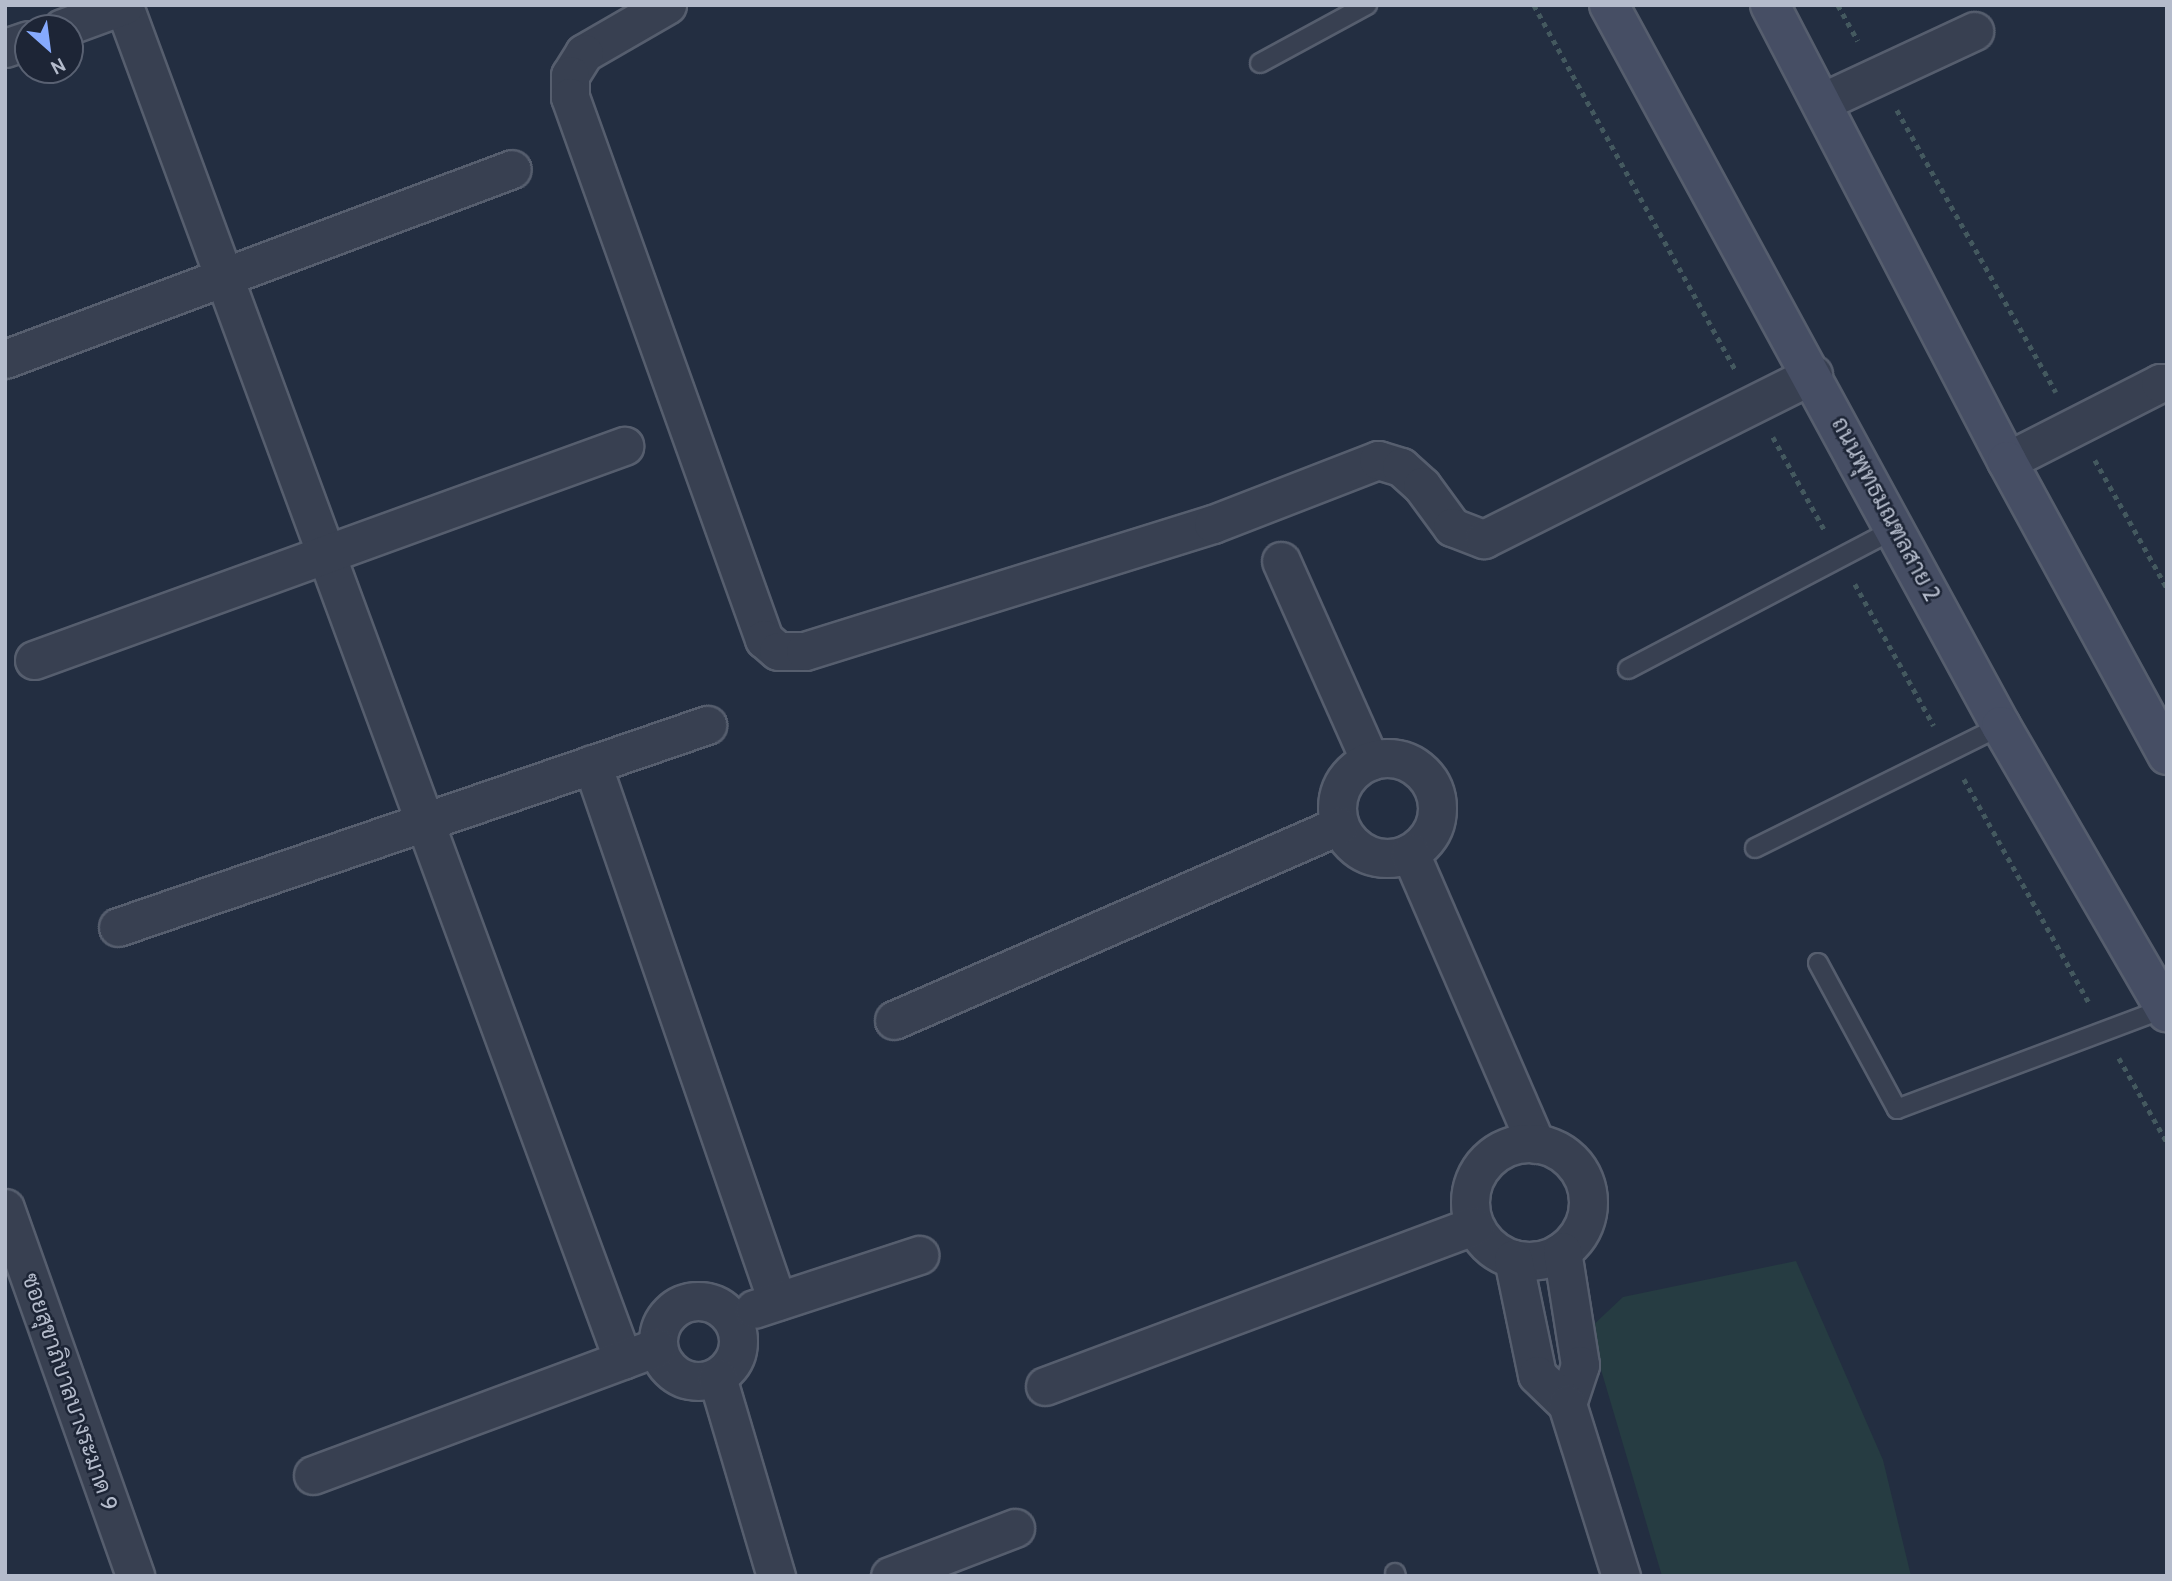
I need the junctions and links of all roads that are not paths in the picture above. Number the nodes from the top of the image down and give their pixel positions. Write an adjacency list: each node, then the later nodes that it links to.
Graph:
1 (667, 5): 13 (street)
2 (1367, 5): 8 (lane)
3 (1609, 5): 13 (main road, ถนนพุทธมณฑลสาย 2)
4 (1770, 5): 9 (main road)
5 (125, 6): 6 (street); 11 (street)
6 (84, 20)
7 (1974, 31): 9 (street)
8 (1260, 63)
9 (1822, 102): 16 (main road)
10 (512, 169): 11 (street)
11 (222, 279): 12 (street); 18 (street)
12 (5, 359)
13 (1813, 374): 17 (main road, ถนนพุทธมณฑลสาย 2)
14 (2167, 383): 16 (street)
15 (624, 446): 18 (street)
16 (2007, 461): 24 (main road)
17 (1896, 528): 21 (lane); 23 (main road, ถนนพุทธมณฑลสาย 2)
18 (324, 555): 20 (street); 27 (street)
19 (1281, 561): 25 (street)
20 (34, 660)
21 (1628, 669)
22 (707, 725): 26 (street)
23 (2001, 726): 29 (lane); 33 (main road, ถนนพุทธมณฑลสาย 2)
24 (2167, 755)
25 (1370, 761): 28 (street); 30 (street)
26 (592, 764): 27 (street); 41 (street)
27 (423, 822): 31 (street); 44 (street)
28 (1339, 825): 30 (street); 34 (street)
29 (1755, 848)
30 (1410, 853): 35 (street)
31 (118, 927)
32 (1818, 963): 33 (lane)
33 (2166, 1010)
34 (894, 1020)
35 (1536, 1143): 37 (street); 38 (street)
36 (5, 1208): 50 (street, ซอยสุขาภิบาลบางระมาด 9)
37 (1474, 1226): 40 (street); 46 (street)
38 (1562, 1251): 40 (street); 47 (street)
39 (919, 1255): 41 (street)
40 (1513, 1259): 47 (street)
41 (777, 1301): 42 (street)
42 (730, 1317): 43 (street); 45 (street)
43 (657, 1347): 44 (street); 45 (street)
44 (623, 1360): 48 (street)
45 (717, 1377): 51 (street)
46 (1045, 1386)
47 (1567, 1404): 53 (street)
48 (313, 1475)
49 (1014, 1528): 52 (street)
50 (135, 1576)
51 (776, 1576)
52 (890, 1576)
53 (1621, 1576)

